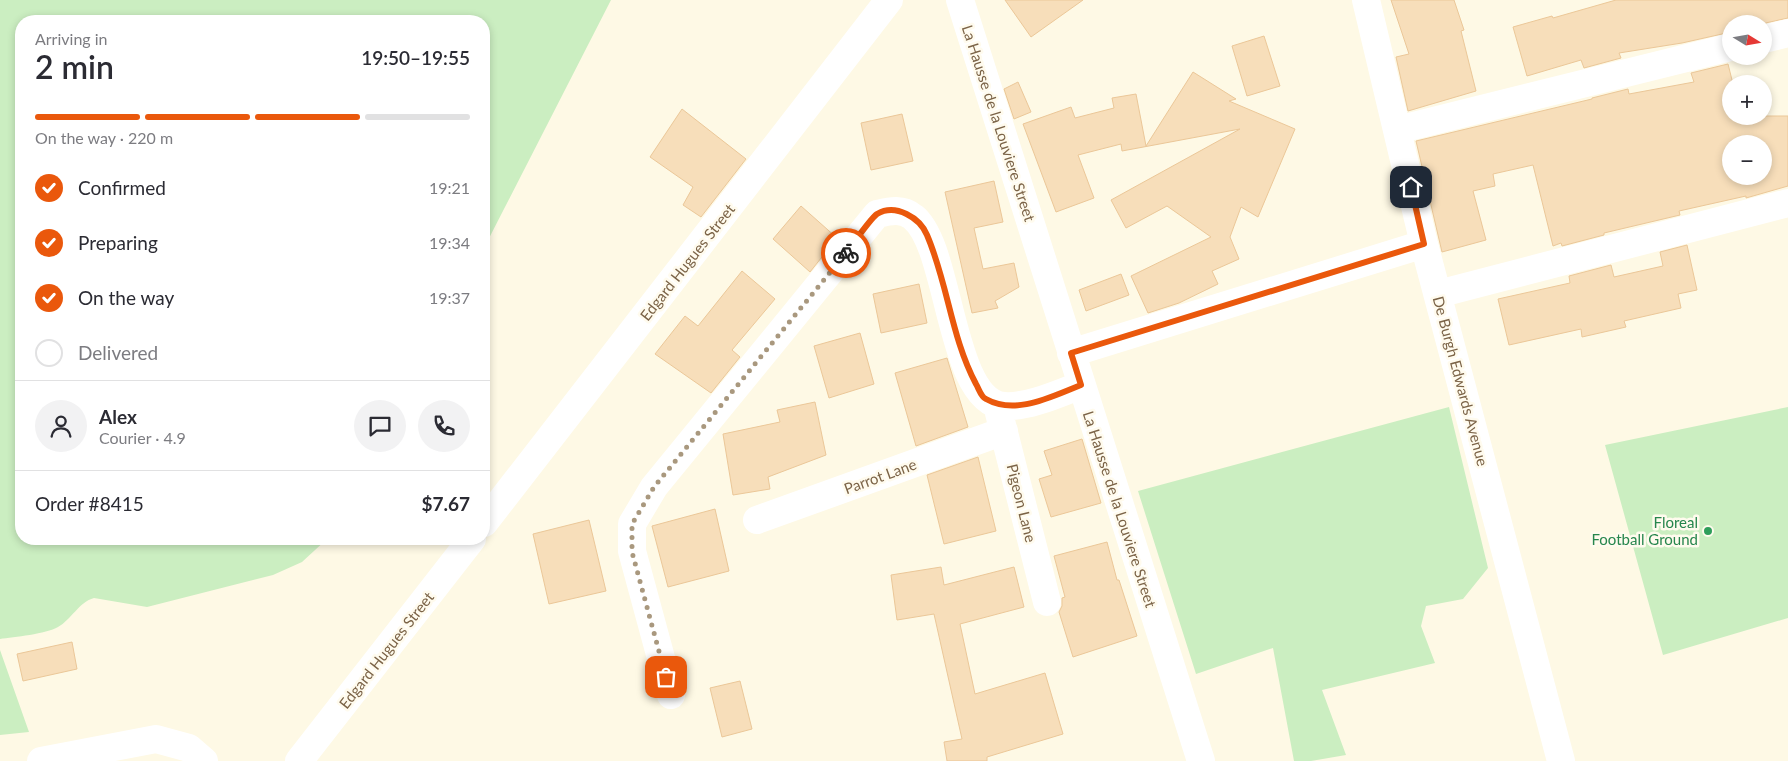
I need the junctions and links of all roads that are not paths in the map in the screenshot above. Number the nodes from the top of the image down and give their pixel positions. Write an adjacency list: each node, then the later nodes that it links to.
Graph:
1 (889, 0): 15 (street, Edgard Hugues Street)
2 (960, 0): 11 (street, La Hausse de la Louviere Street)
3 (1366, 0): 7 (street, De Burgh Edwards Avenue)
4 (1788, 33): 5 (street)
5 (1772, 37)
6 (1722, 49): 7 (street)
7 (1397, 130): 9 (street, De Burgh Edwards Avenue)
8 (1788, 203): 10 (street)
9 (1424, 244): 10 (street, De Burgh Edwards Avenue); 11 (street)
10 (1438, 294): 24 (street, De Burgh Edwards Avenue)
11 (1071, 353): 12 (street, La Hausse de la Louviere Street)
12 (1081, 385): 13 (street); 23 (street, La Hausse de la Louviere Street)
13 (990, 401): 14 (street, Pigeon Lane); 19 (street, Pigeon Lane)
14 (1004, 431): 16 (street, Parrot Lane); 18 (street, Pigeon Lane)
15 (490, 516)
16 (757, 520)
17 (467, 545): 22 (street, Edgard Hugues Street)
18 (1047, 602)
19 (671, 695)
20 (41, 761): 21 (street)
21 (204, 761)
22 (300, 761)
23 (1201, 761)
24 (1561, 761)

